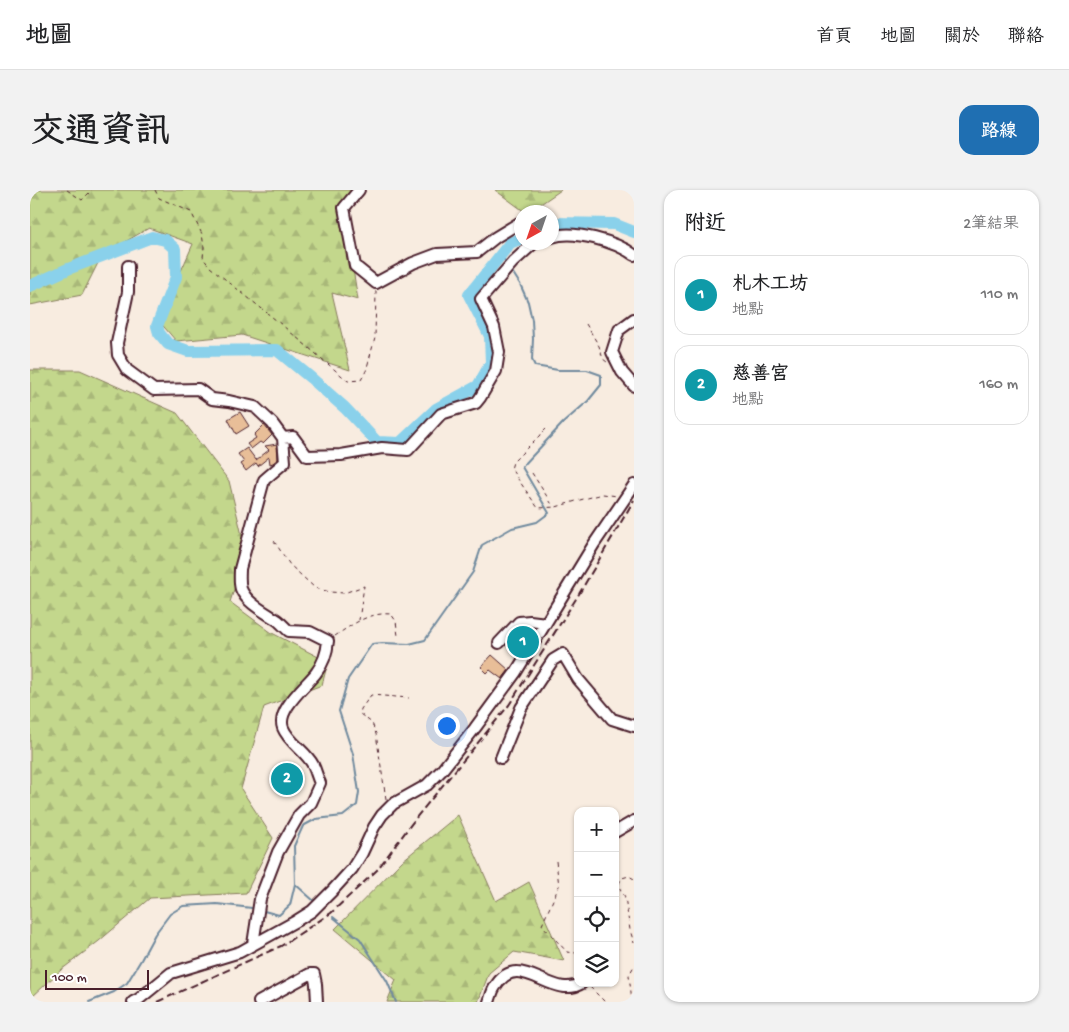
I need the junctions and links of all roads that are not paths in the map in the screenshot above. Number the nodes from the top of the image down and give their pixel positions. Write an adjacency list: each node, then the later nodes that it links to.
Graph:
1 (359, 190): 2 (street)
2 (514, 226)
3 (559, 235): 5 (street)
4 (526, 250): 9 (street)
5 (634, 255)
6 (128, 266): 9 (street)
7 (634, 319): 8 (street)
8 (634, 386)
9 (283, 438): 17 (street)
10 (634, 485): 11 (street)
11 (546, 624): 12 (street); 17 (street)
12 (499, 643)
13 (634, 726): 14 (street)
14 (501, 758)
15 (634, 821): 16 (street)
16 (619, 830)
17 (253, 944): 19 (street)
18 (578, 987): 22 (street)
19 (133, 1002)
20 (260, 1002): 21 (street)
21 (317, 1002)
22 (489, 1002)

